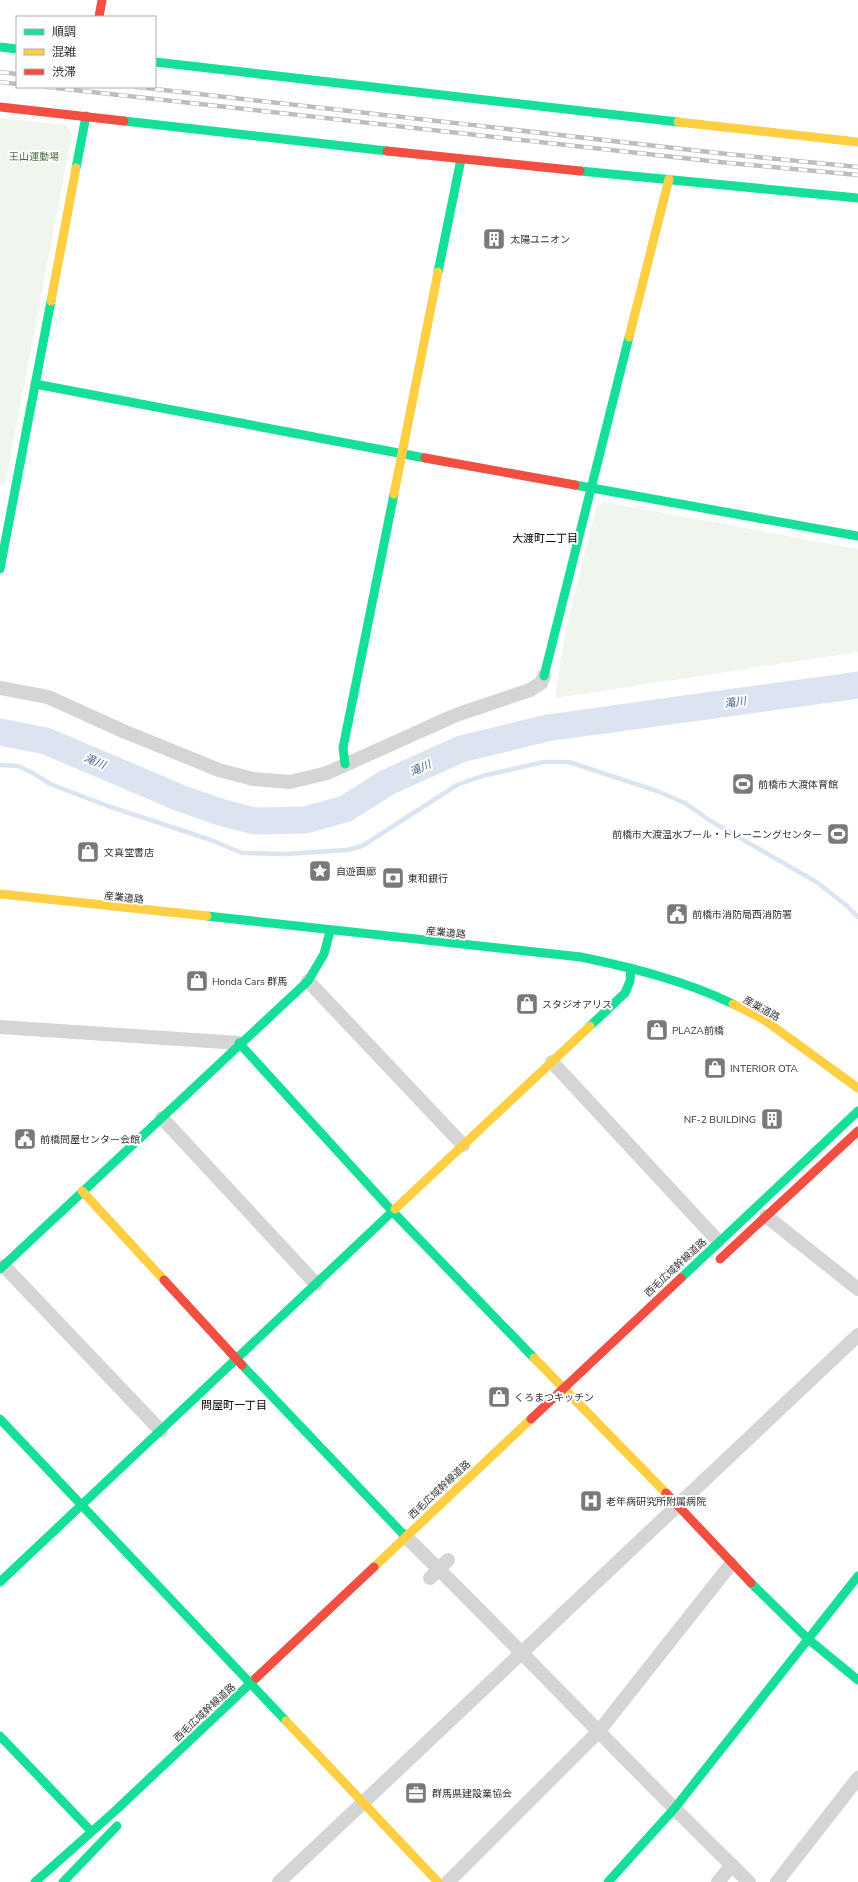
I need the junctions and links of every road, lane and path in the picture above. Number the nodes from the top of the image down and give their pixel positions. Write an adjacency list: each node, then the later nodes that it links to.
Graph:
1 (102, 0): 2 (street)
2 (99, 16)
3 (0, 47): 4 (street)
4 (16, 49)
5 (156, 62): 8 (street)
6 (0, 106): 7 (street)
7 (86, 116): 9 (street); 12 (street)
8 (858, 142)
9 (461, 159): 10 (street); 13 (street)
10 (670, 179): 11 (street); 14 (street)
11 (858, 198)
12 (35, 384): 13 (street); 16 (street)
13 (403, 454): 14 (street); 19 (street)
14 (593, 488): 15 (street); 17 (street)
15 (858, 536)
16 (0, 569)
17 (544, 676): 19 (street)
18 (0, 688): 19 (street)
19 (345, 764)
20 (0, 894): 21 (street, 産業道路)
21 (330, 931): 22 (street, 産業道路); 23 (street)
22 (632, 968): 26 (street); 27 (street, 産業道路)
23 (308, 981): 25 (street); 31 (street)
24 (0, 1027): 25 (street)
25 (239, 1043): 29 (street); 33 (street)
26 (552, 1062): 31 (street); 35 (street)
27 (858, 1088)
28 (858, 1111): 35 (street, 西毛広域幹線道路)
29 (162, 1118): 32 (street); 38 (street)
30 (858, 1131): 34 (street)
31 (463, 1145): 33 (street)
32 (82, 1191): 37 (street); 41 (street)
33 (393, 1212): 38 (street); 42 (street)
34 (766, 1216): 36 (street); 39 (street)
35 (718, 1241): 42 (street, 西毛広域幹線道路)
36 (714, 1264)
37 (2, 1268): 44 (street)
38 (316, 1284): 41 (street)
39 (858, 1289)
40 (858, 1335): 46 (street)
41 (237, 1359): 44 (street); 47 (street)
42 (563, 1388): 46 (street); 47 (street, 西毛広域幹線道路)
43 (0, 1419): 45 (street)
44 (161, 1431): 45 (street)
45 (82, 1506): 52 (street); 56 (street)
46 (677, 1506): 49 (street); 54 (street)
47 (413, 1543): 54 (street); 56 (street, 西毛広域幹線道路)
48 (448, 1560): 51 (street)
49 (731, 1564): 53 (street); 57 (street)
50 (858, 1576): 53 (street)
51 (430, 1578)
52 (1, 1579)
53 (808, 1639): 55 (street); 61 (street)
54 (521, 1653): 57 (street); 60 (street)
55 (858, 1680)
56 (250, 1684): 60 (street); 63 (street, 西毛広域幹線道路)
57 (599, 1731): 61 (street); 69 (street)
58 (0, 1736): 63 (street)
59 (858, 1778): 73 (street)
60 (363, 1803): 67 (street); 68 (street)
61 (674, 1809): 64 (street); 70 (street)
62 (126, 1817): 66 (street)
63 (91, 1831): 65 (street, 西毛広域幹線道路)
64 (732, 1866): 71 (street); 72 (street)
65 (35, 1882)
66 (63, 1882)
67 (280, 1882)
68 (438, 1882)
69 (448, 1882)
70 (608, 1882)
71 (718, 1882)
72 (749, 1882)
73 (777, 1882)

